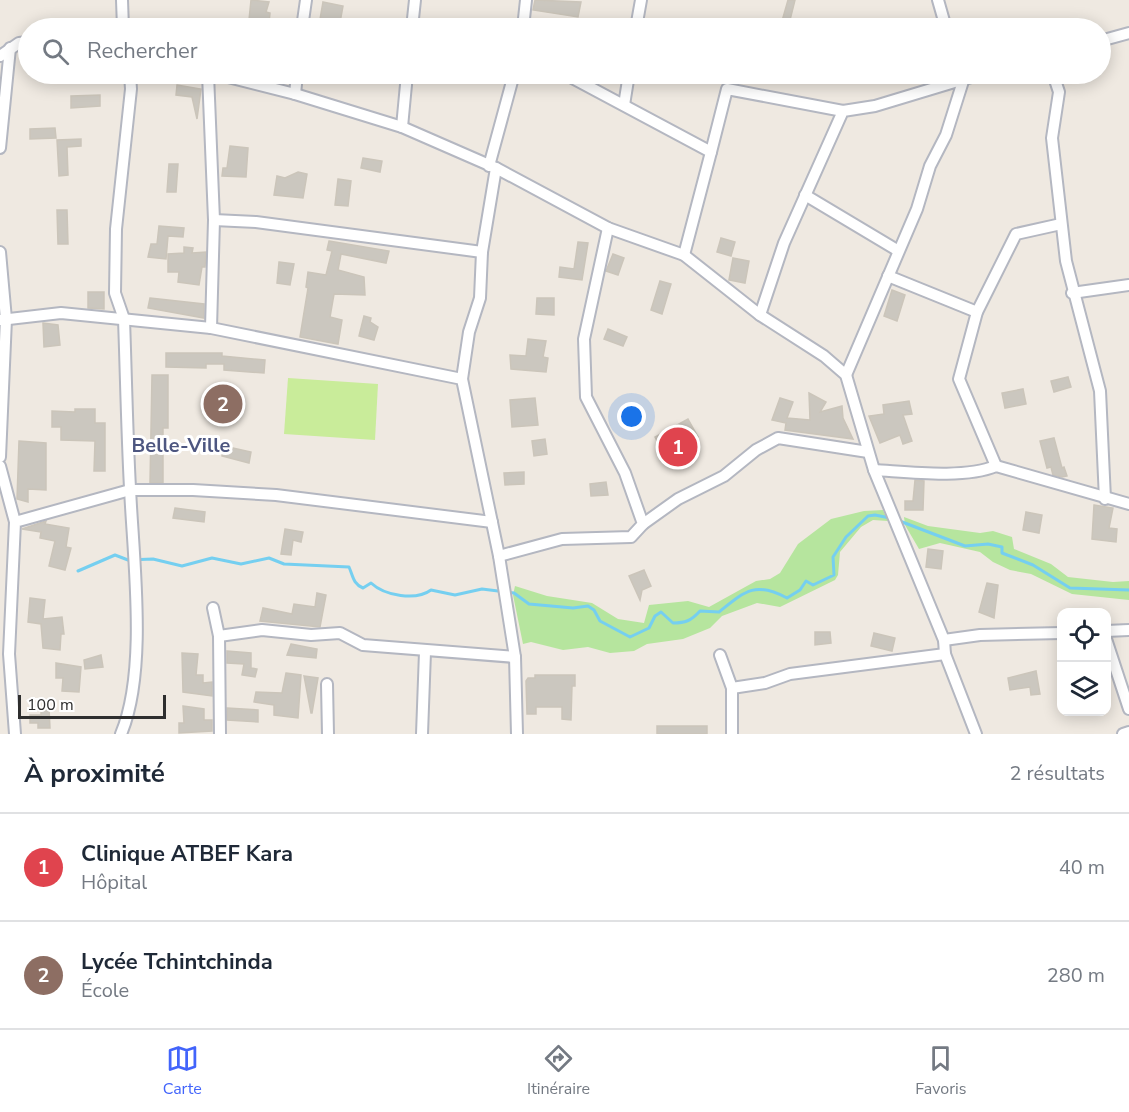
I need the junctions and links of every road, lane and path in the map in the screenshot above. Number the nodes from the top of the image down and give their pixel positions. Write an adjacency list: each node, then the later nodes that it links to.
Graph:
1 (122, 0): 7 (street)
2 (306, 0): 8 (street)
3 (414, 0): 9 (street)
4 (525, 0): 10 (street)
5 (641, 0): 11 (street)
6 (938, 0): 12 (street)
7 (123, 18)
8 (303, 18)
9 (413, 18)
10 (524, 18)
11 (638, 18)
12 (943, 18)
13 (1129, 33): 14 (street)
14 (1111, 38)
15 (18, 45): 16 (street)
16 (10, 48): 17 (street); 33 (street)
17 (0, 56)
18 (131, 84): 49 (street)
19 (208, 84): 37 (street)
20 (256, 84): 29 (street)
21 (296, 84): 29 (street)
22 (406, 84): 32 (street)
23 (512, 84): 35 (street)
24 (584, 84): 30 (street)
25 (627, 84): 30 (street)
26 (940, 84): 31 (street)
27 (961, 84): 40 (street)
28 (1056, 84): 38 (street)
29 (295, 94): 32 (street)
30 (624, 105): 34 (street)
31 (843, 111): 34 (street); 36 (street)
32 (402, 127): 35 (street)
33 (0, 148)
34 (711, 152): 43 (street)
35 (493, 167): 39 (street); 42 (street)
36 (805, 195): 40 (street); 48 (street)
37 (214, 220): 42 (street); 51 (street)
38 (1061, 224): 46 (street); 47 (street)
39 (608, 228): 43 (street); 64 (street)
40 (897, 250): 44 (street)
41 (0, 252): 50 (street)
42 (482, 252): 53 (street)
43 (684, 255): 48 (street)
44 (888, 276): 47 (street); 52 (street)
45 (1129, 285): 46 (street)
46 (1072, 293): 60 (street)
47 (977, 312): 57 (street)
48 (760, 315): 52 (street)
49 (124, 319): 50 (street); 51 (street); 59 (street)
50 (3, 320): 55 (street)
51 (212, 328): 53 (street)
52 (846, 375): 54 (street)
53 (462, 379): 63 (street)
54 (868, 452): 58 (street); 64 (street)
55 (0, 458)
56 (0, 466): 62 (street)
57 (996, 466): 58 (street); 60 (street)
58 (874, 470): 71 (street)
59 (130, 490): 62 (street); 63 (street); 82 (street)
60 (1105, 499): 61 (street)
61 (1129, 504)
62 (15, 522): 81 (street)
63 (492, 522): 65 (street)
64 (643, 525): 65 (street)
65 (500, 556): 76 (street)
66 (213, 608): 70 (street)
67 (1129, 630): 68 (street)
68 (1111, 631)
69 (1057, 633): 71 (street)
70 (219, 636): 72 (street); 83 (street)
71 (944, 640): 74 (street)
72 (425, 652): 76 (street); 85 (street)
73 (1111, 652): 79 (street)
74 (945, 654): 78 (street); 88 (street)
75 (720, 656): 78 (street)
76 (515, 657): 86 (street)
77 (327, 684): 84 (street)
78 (732, 688): 87 (street)
79 (1129, 709)
80 (1129, 732): 89 (street)
81 (15, 734)
82 (121, 734)
83 (220, 734)
84 (328, 734)
85 (422, 734)
86 (517, 734)
87 (732, 734)
88 (976, 734)
89 (1123, 734)

